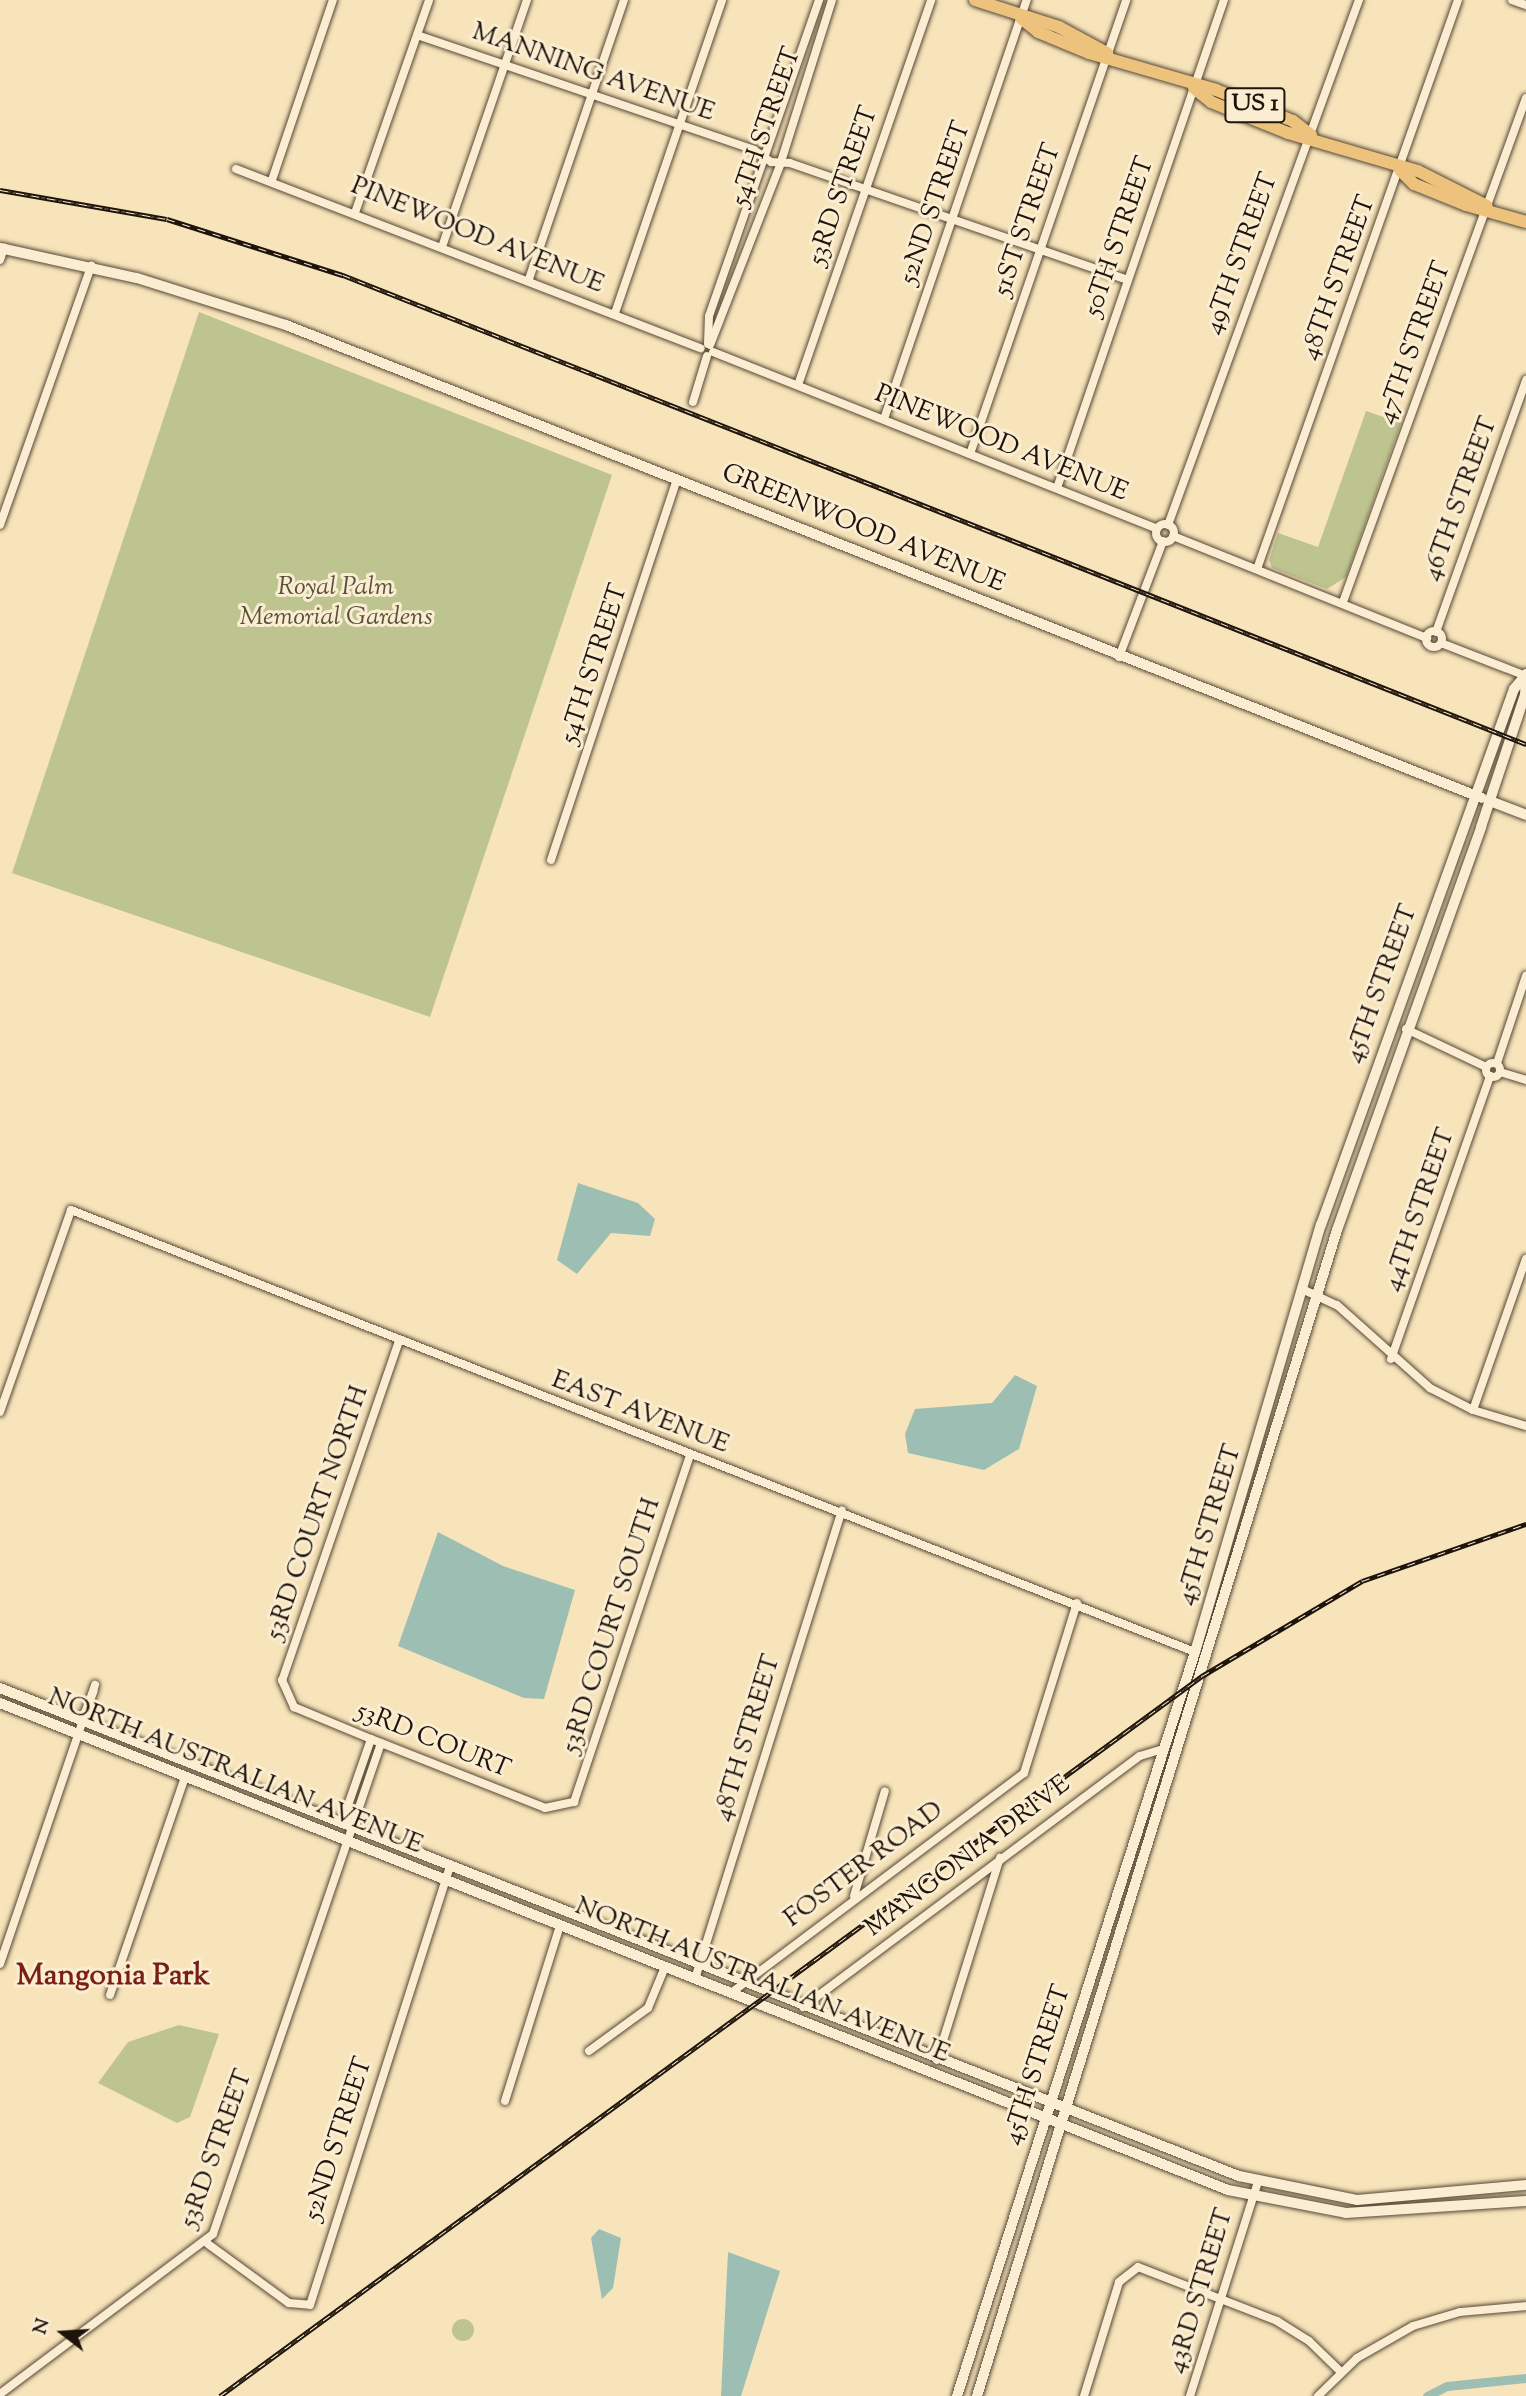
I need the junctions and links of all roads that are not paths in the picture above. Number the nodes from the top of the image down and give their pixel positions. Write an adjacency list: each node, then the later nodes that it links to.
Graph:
1 (333, 0): 31 (street)
2 (429, 0): 18 (street)
3 (527, 0): 20 (street)
4 (624, 0): 22 (street)
5 (722, 0): 24 (street)
6 (819, 0): 26 (street, 54TH STREET)
7 (832, 0): 28 (street, 54TH STREET)
8 (931, 0): 32 (street, 53RD STREET)
9 (975, 0): 17 (main road, US 1)
10 (1027, 0): 17 (street, 52ND STREET)
11 (1126, 0): 19 (street, 51ST STREET)
12 (1224, 0): 21 (street, 50TH STREET)
13 (1359, 0): 25 (street, 49TH STREET)
14 (1458, 0): 30 (street, 48TH STREET)
15 (1511, 0): 16 (street)
16 (1526, 5)
17 (1021, 18): 19 (main road, US 1); 35 (street, 52ND STREET)
18 (417, 35): 20 (street, MANNING AVENUE); 34 (street)
19 (1107, 53): 21 (main road, US 1); 39 (street, 51ST STREET)
20 (504, 65): 22 (street, MANNING AVENUE); 37 (street)
21 (1194, 88): 25 (main road, US 1); 43 (street, 50TH STREET)
22 (591, 95): 24 (street, MANNING AVENUE); 42 (street)
23 (1526, 98): 33 (street, 47TH STREET)
24 (679, 125): 27 (street, MANNING AVENUE); 44 (street)
25 (1311, 135): 30 (main road, US 1); 53 (street, 49TH STREET)
26 (765, 148): 27 (street, 54TH STREET); 28 (street, MANNING AVENUE)
27 (759, 155): 28 (street, MANNING AVENUE); 45 (street, 54TH STREET)
28 (782, 160): 32 (street, MANNING AVENUE); 45 (street, 54TH STREET)
29 (236, 169): 31 (street, PINEWOOD AVENUE)
30 (1399, 170): 33 (main road, US 1); 58 (street, 48TH STREET)
31 (272, 180): 34 (street, PINEWOOD AVENUE)
32 (864, 189): 35 (street, MANNING AVENUE); 47 (street, 53RD STREET)
33 (1488, 206): 36 (main road, US 1); 59 (street, 47TH STREET)
34 (356, 210): 37 (street, PINEWOOD AVENUE)
35 (952, 219): 39 (street, MANNING AVENUE); 49 (street, 52ND STREET)
36 (1526, 222)
37 (443, 244): 42 (street, PINEWOOD AVENUE)
38 (2, 248): 40 (street); 41 (main road, GREENWOOD AVENUE)
39 (1040, 250): 43 (street, MANNING AVENUE); 50 (street, 51ST STREET)
40 (0, 260)
41 (91, 266): 51 (main road, GREENWOOD AVENUE); 54 (street)
42 (529, 279): 44 (street, PINEWOOD AVENUE)
43 (1127, 280): 52 (street, 50TH STREET)
44 (615, 313): 45 (street, PINEWOOD AVENUE)
45 (708, 349): 47 (street, PINEWOOD AVENUE); 48 (street, 54TH STREET)
46 (1526, 380): 60 (street, 46TH STREET)
47 (798, 385): 49 (street, PINEWOOD AVENUE)
48 (693, 402)
49 (884, 419): 50 (street, PINEWOOD AVENUE)
50 (970, 454): 52 (street, PINEWOOD AVENUE)
51 (677, 480): 63 (main road, GREENWOOD AVENUE); 68 (street, 54TH STREET)
52 (1057, 488): 55 (street, PINEWOOD AVENUE)
53 (1168, 524): 55 (street); 56 (street)
54 (0, 525)
55 (1157, 529): 57 (street)
56 (1173, 536): 57 (street); 58 (street)
57 (1163, 541): 63 (street)
58 (1257, 569): 59 (street)
59 (1343, 602): 61 (street)
60 (1436, 632): 61 (street); 62 (street)
61 (1427, 638): 62 (street)
62 (1441, 643): 64 (street)
63 (1119, 657): 65 (main road, GREENWOOD AVENUE)
64 (1526, 675): 65 (main road, 45TH STREET); 66 (main road, 45TH STREET)
65 (1478, 797): 66 (main road, GREENWOOD AVENUE); 76 (main road, 45TH STREET)
66 (1490, 801): 67 (street, GREENWOOD AVENUE); 70 (main road, 45TH STREET)
67 (1526, 815)
68 (551, 860)
69 (1526, 976): 72 (street)
70 (1406, 1029): 71 (street); 77 (main road, 45TH STREET)
71 (1486, 1067): 72 (street); 73 (street)
72 (1498, 1068): 73 (street); 74 (street)
73 (1490, 1076): 79 (street, 44TH STREET)
74 (1526, 1080)
75 (1526, 1259): 80 (street)
76 (1302, 1289): 77 (street); 86 (main road, 45TH STREET)
77 (1317, 1294): 79 (street); 119 (main road, 45TH STREET)
78 (399, 1341): 81 (street, EAST AVENUE); 83 (street, EAST AVENUE); 88 (street, 53RD COURT NORTH)
79 (1391, 1359): 80 (street)
80 (1474, 1410): 82 (street)
81 (0, 1412)
82 (1526, 1426)
83 (690, 1456): 84 (street, EAST AVENUE); 97 (street, 53RD COURT SOUTH)
84 (842, 1510): 85 (street, EAST AVENUE); 108 (street, 48TH STREET)
85 (1077, 1604): 86 (street, EAST AVENUE); 103 (street, FOSTER ROAD)
86 (1195, 1652): 94 (main road, 45TH STREET)
87 (0, 1688): 90 (main road, NORTH AUSTRALIAN AVENUE)
88 (286, 1698): 92 (street, 53RD COURT)
89 (0, 1703): 91 (main road, NORTH AUSTRALIAN AVENUE)
90 (82, 1720): 91 (street); 98 (main road, NORTH AUSTRALIAN AVENUE)
91 (78, 1734): 95 (main road, NORTH AUSTRALIAN AVENUE); 107 (street)
92 (371, 1739): 93 (street, 53RD COURT); 98 (street, 53RD STREET)
93 (381, 1743): 97 (street, 53RD COURT); 98 (street, 53RD STREET)
94 (1163, 1749): 100 (street, MANGONIA DRIVE); 118 (main road, 45TH STREET)
95 (185, 1777): 99 (main road, NORTH AUSTRALIAN AVENUE); 113 (street)
96 (885, 1791): 103 (street)
97 (569, 1806)
98 (349, 1827): 99 (street, 53RD STREET); 101 (main road, NORTH AUSTRALIAN AVENUE)
99 (343, 1839): 102 (main road, NORTH AUSTRALIAN AVENUE); 126 (street, 53RD STREET)
100 (1000, 1858): 114 (street, MANGONIA DRIVE); 116 (street)
101 (450, 1867): 102 (street, 52ND STREET); 105 (main road, NORTH AUSTRALIAN AVENUE)
102 (445, 1880): 104 (main road, NORTH AUSTRALIAN AVENUE); 126 (street, 52ND STREET)
103 (854, 1897): 111 (street, FOSTER ROAD)
104 (560, 1925): 106 (main road, NORTH AUSTRALIAN AVENUE); 117 (street)
105 (601, 1927): 106 (main road); 108 (main road, NORTH AUSTRALIAN AVENUE)
106 (597, 1940): 109 (main road, NORTH AUSTRALIAN AVENUE)
107 (0, 1964)
108 (699, 1966): 110 (street, 48TH STREET); 111 (main road, NORTH AUSTRALIAN AVENUE)
109 (665, 1967): 110 (main road, NORTH AUSTRALIAN AVENUE); 115 (street)
110 (695, 1979): 112 (main road, NORTH AUSTRALIAN AVENUE)
111 (743, 1983): 112 (street, FOSTER ROAD); 114 (main road, NORTH AUSTRALIAN AVENUE)
112 (731, 1993): 120 (main road, NORTH AUSTRALIAN AVENUE)
113 (110, 1995)
114 (803, 2007): 116 (main road, NORTH AUSTRALIAN AVENUE)
115 (589, 2051)
116 (937, 2060): 118 (main road, NORTH AUSTRALIAN AVENUE)
117 (505, 2101)
118 (1050, 2105): 119 (main road, NORTH AUSTRALIAN AVENUE); 120 (main road, 45TH STREET)
119 (1065, 2111): 121 (main road, 45TH STREET); 122 (main road, NORTH AUSTRALIAN AVENUE)
120 (1046, 2117): 121 (main road, NORTH AUSTRALIAN AVENUE); 131 (main road, 45TH STREET)
121 (1061, 2123): 124 (main road, NORTH AUSTRALIAN AVENUE); 132 (main road, 45TH STREET)
122 (1258, 2182): 123 (main road, NORTH AUSTRALIAN AVENUE); 124 (street, 43RD STREET)
123 (1526, 2185)
124 (1253, 2198): 125 (main road, NORTH AUSTRALIAN AVENUE); 127 (street, 43RD STREET)
125 (1526, 2201)
126 (208, 2244): 130 (street, 53RD STREET)
127 (1221, 2299): 129 (street); 133 (street); 134 (street, 43RD STREET)
128 (1526, 2306): 129 (street)
129 (1340, 2372): 135 (street)
130 (0, 2394)
131 (957, 2396)
132 (976, 2396)
133 (1083, 2396)
134 (1190, 2396)
135 (1318, 2396)

